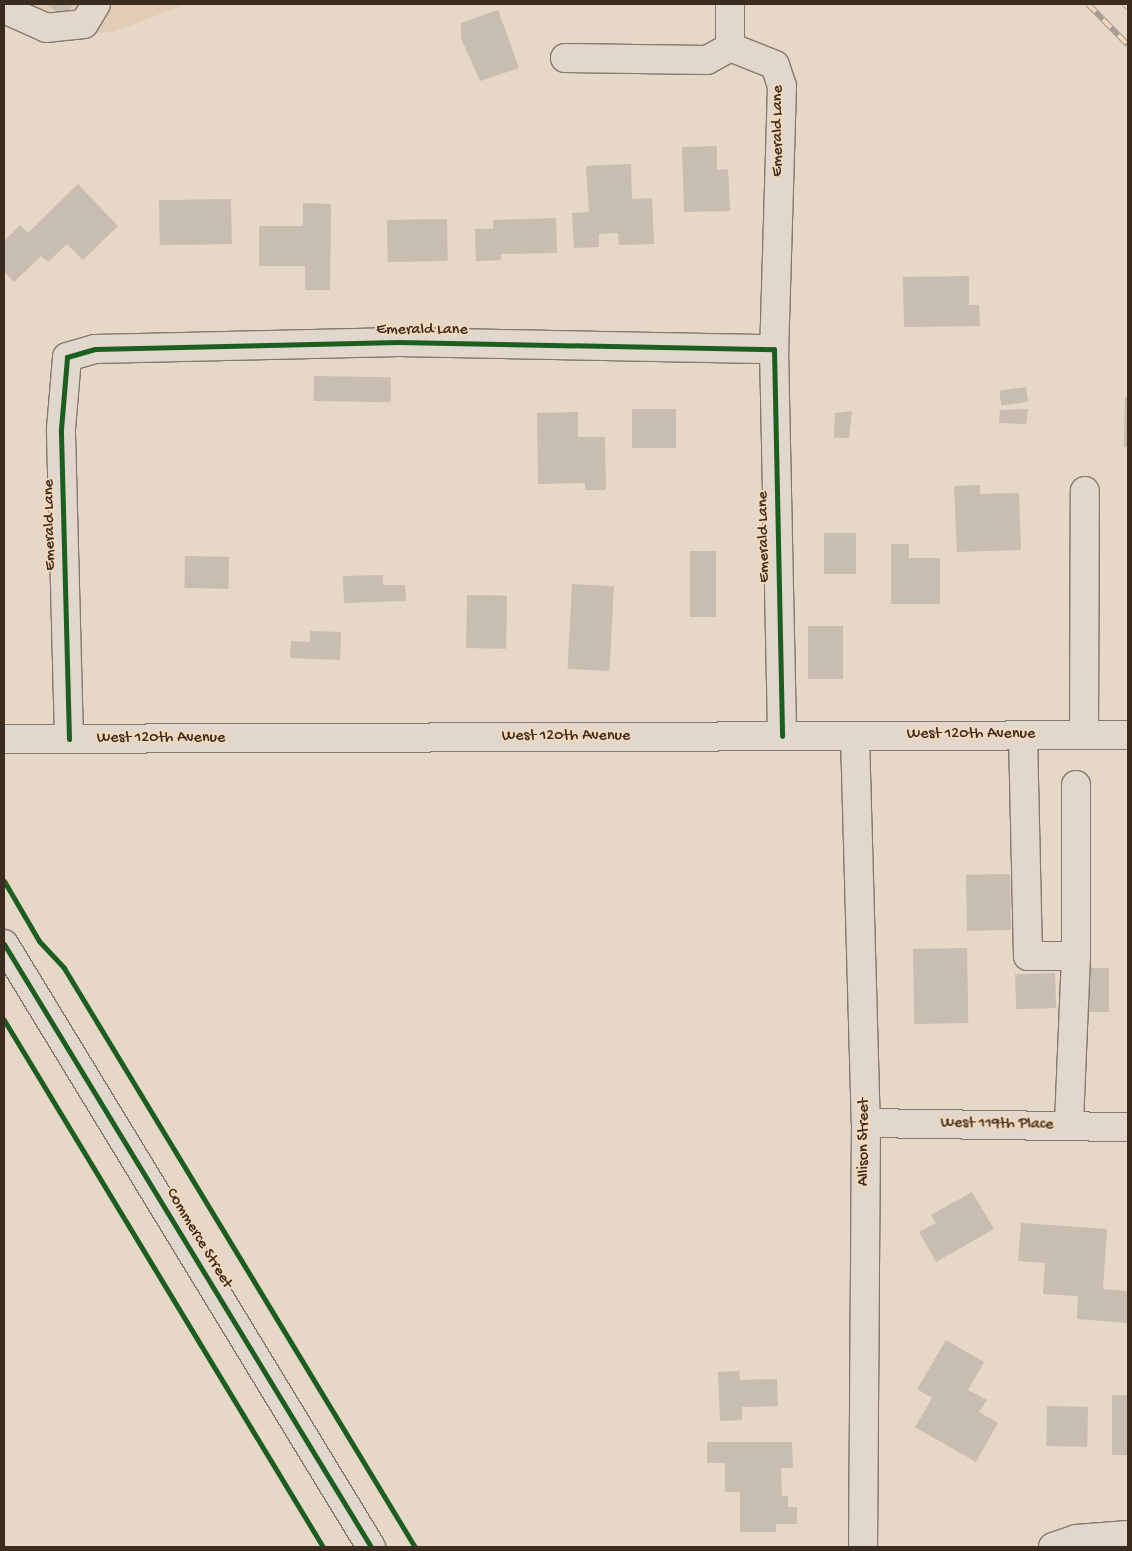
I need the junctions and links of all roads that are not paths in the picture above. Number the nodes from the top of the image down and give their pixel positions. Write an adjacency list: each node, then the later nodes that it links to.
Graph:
1 (96, 4): 3 (street)
2 (730, 4): 4 (street)
3 (13, 13)
4 (730, 47): 5 (street); 6 (street, Emerald Lane)
5 (565, 58)
6 (774, 349): 11 (street, Emerald Lane); 14 (street, Emerald Lane)
7 (1085, 490): 9 (street)
8 (1023, 735): 9 (street, West 120th Avenue); 12 (street, West 120th Avenue); 17 (street)
9 (1084, 735): 10 (street, West 120th Avenue)
10 (1128, 735)
11 (782, 736): 12 (street, West 120th Avenue); 14 (street, West 120th Avenue)
12 (855, 736): 18 (street, Allison Street)
13 (4, 739): 14 (street, West 120th Avenue)
14 (69, 739)
15 (1076, 785): 17 (street)
16 (4, 944): 22 (street, Commerce Street)
17 (1076, 956): 19 (street)
18 (866, 1123): 19 (street, West 119th Place); 23 (street, Allison Street)
19 (1069, 1126): 20 (street, West 119th Place)
20 (1128, 1127)
21 (1128, 1535): 24 (street)
22 (371, 1547)
23 (863, 1547)
24 (1053, 1547)

